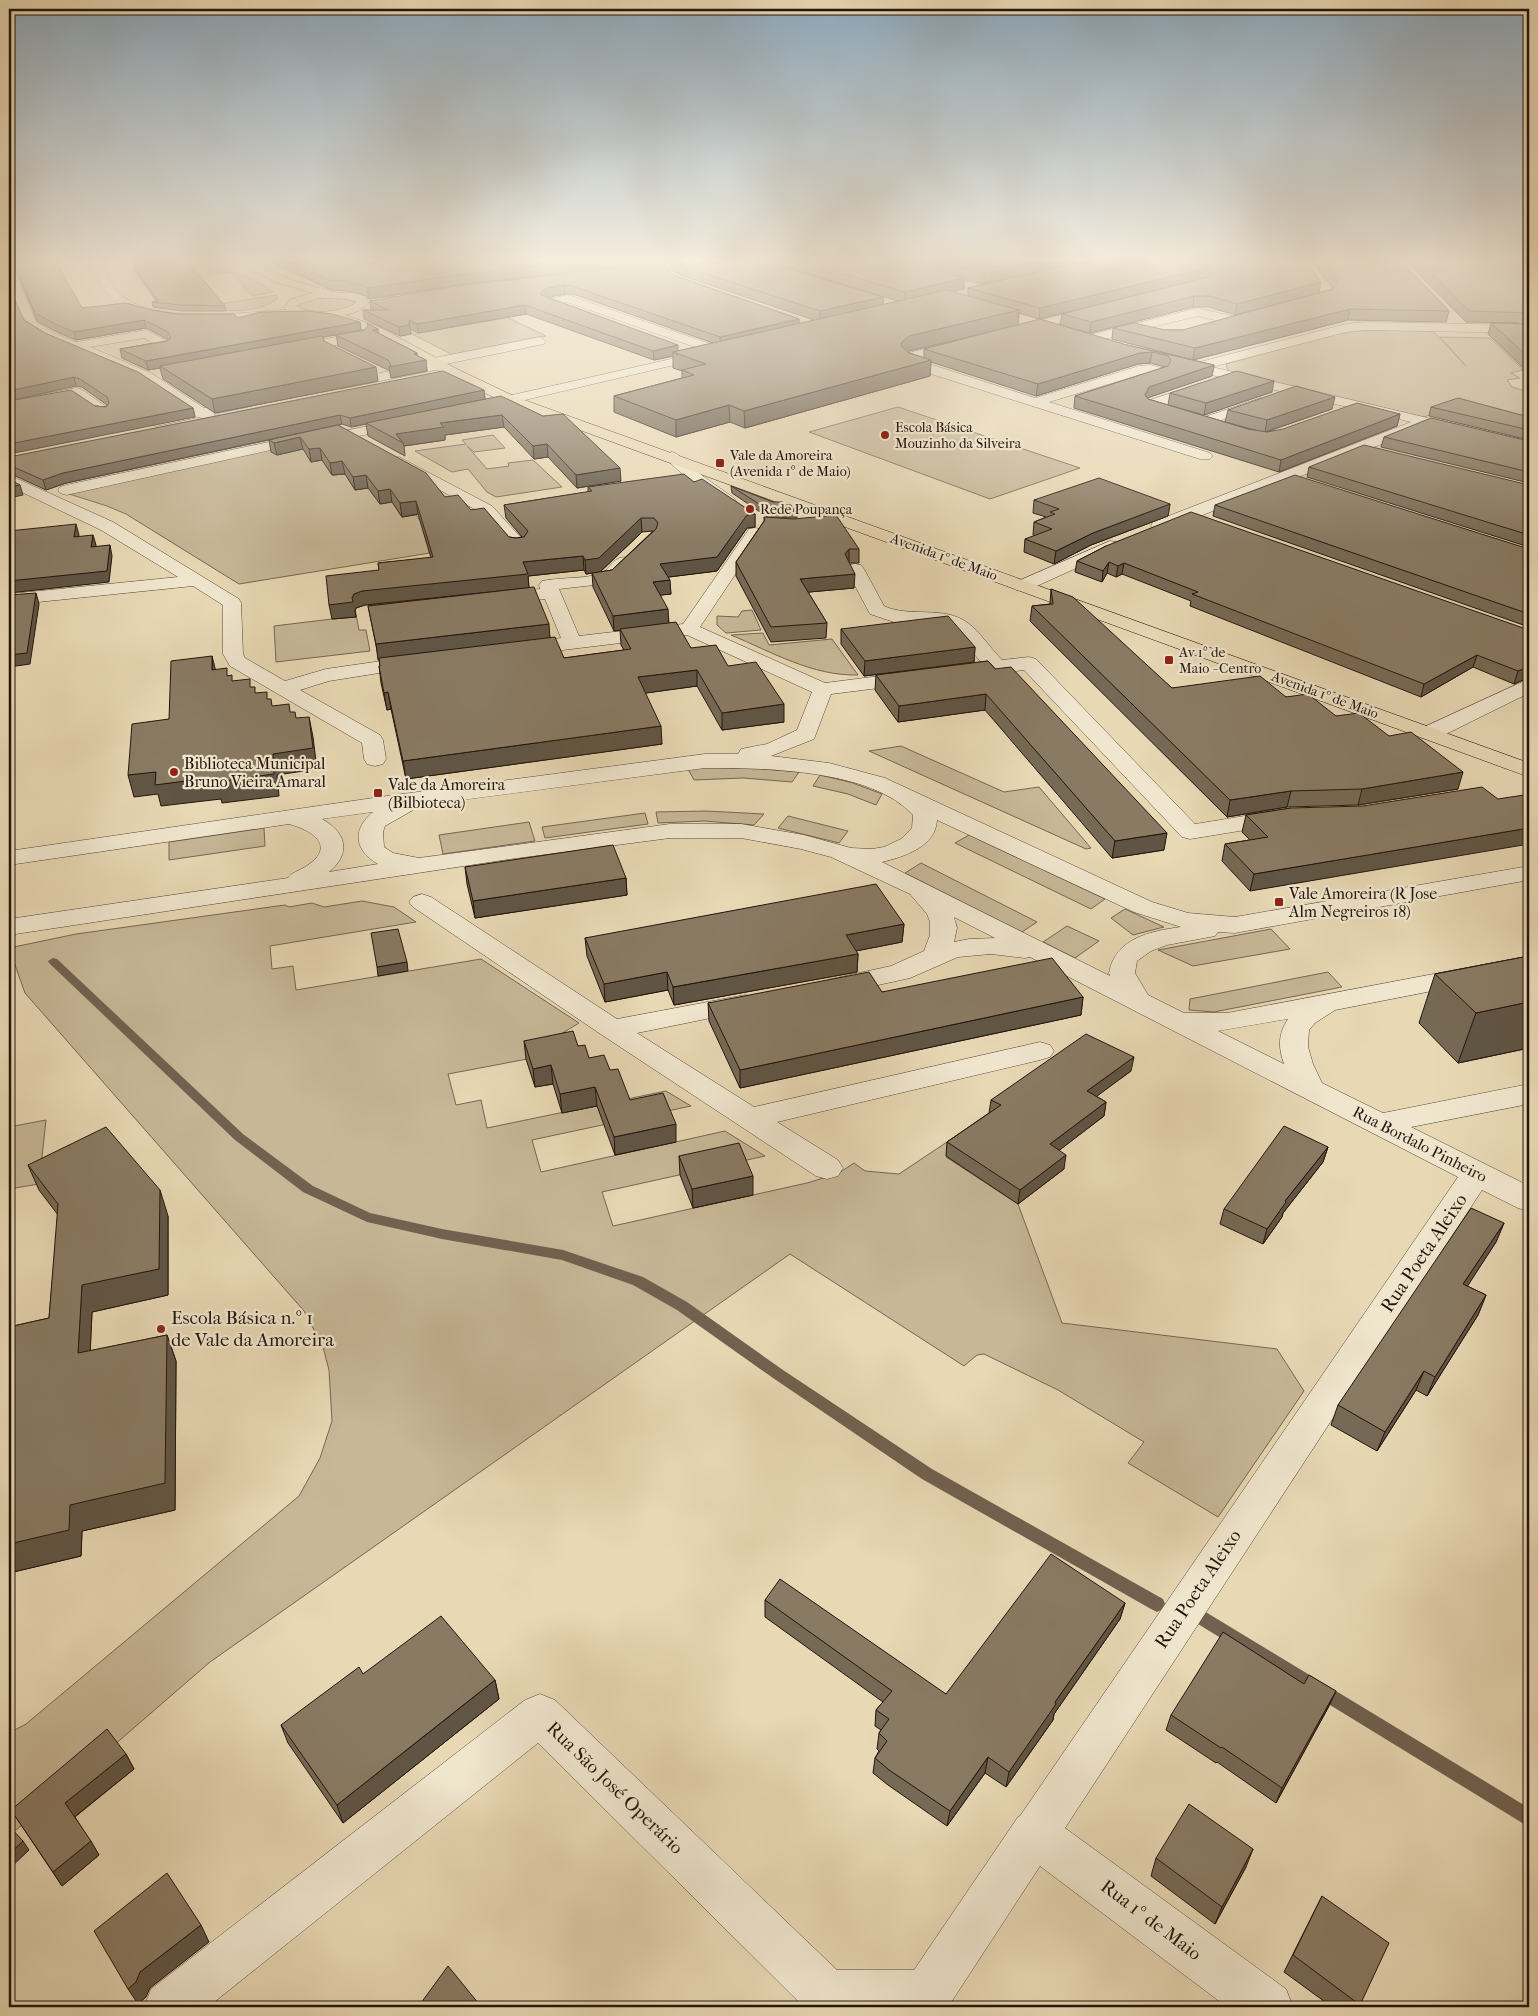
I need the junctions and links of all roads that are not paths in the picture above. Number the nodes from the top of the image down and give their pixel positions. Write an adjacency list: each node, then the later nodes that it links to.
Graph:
1 (97, 354): 9 (street)
2 (114, 354): 9 (street)
3 (416, 354): 12 (main road, Avenida 1º de Maio)
4 (489, 354): 12 (street)
5 (694, 354): 10 (street)
6 (707, 354): 10 (street)
7 (922, 354): 23 (street)
8 (1250, 354): 14 (street)
9 (102, 356): 16 (street)
10 (699, 356): 22 (street)
11 (1148, 356): 14 (street)
12 (442, 366): 17 (street); 17 (street); 22 (main road, Avenida 1º de Maio)
13 (367, 367): 17 (street)
14 (1196, 368): 19 (street)
15 (166, 373): 16 (street)
16 (146, 376): 30 (street)
17 (384, 376)
18 (1118, 376): 20 (street); 20 (street); 23 (street)
19 (1234, 376): 21 (street); 33 (street)
20 (1137, 381): 27 (street)
21 (1295, 391): 26 (street); 33 (street)
22 (511, 400): 28 (street); 44 (main road, Avenida 1º de Maio)
23 (1035, 402): 27 (street)
24 (9, 405): 29 (street)
25 (261, 405): 30 (street)
26 (1359, 406): 31 (street); 34 (street)
27 (1054, 408): 43 (street)
28 (463, 410)
29 (103, 412)
30 (207, 416): 36 (street)
31 (1331, 416)
32 (416, 420): 37 (street)
33 (1204, 422): 35 (street)
34 (1426, 422): 38 (street); 40 (street)
35 (1223, 428)
36 (144, 429)
37 (337, 431): 39 (street); 48 (street)
38 (1529, 446)
39 (372, 447)
40 (1361, 448): 41 (street); 45 (street)
41 (1389, 455)
42 (387, 456): 50 (street)
43 (1205, 456)
44 (672, 457): 53 (main road, Avenida 1º de Maio); 66 (street)
45 (1286, 477): 47 (street); 52 (street)
46 (9, 480): 61 (street)
47 (1305, 483)
48 (66, 490)
49 (505, 506): 50 (street)
50 (486, 509): 58 (street)
51 (1169, 509): 52 (street)
52 (1187, 515): 55 (street); 56 (street)
53 (845, 521): 54 (street); 62 (main road, Avenida 1º de Maio)
54 (809, 524)
55 (1214, 524)
56 (1142, 533)
57 (1124, 540): 62 (street)
58 (518, 545)
59 (637, 549): 63 (street)
60 (855, 568): 70 (street)
61 (193, 580): 64 (street); 72 (street)
62 (1022, 586): 74 (main road, Avenida 1º de Maio)
63 (552, 593): 65 (street); 67 (street)
64 (9, 600)
65 (483, 600)
66 (689, 629): 67 (street); 73 (street)
67 (572, 643): 68 (street)
68 (503, 651)
69 (435, 660): 72 (street)
70 (997, 667): 73 (street); 82 (street)
71 (1529, 685): 74 (street)
72 (282, 689): 76 (street)
73 (823, 689): 75 (street)
74 (1430, 733): 78 (main road, Avenida 1º de Maio)
75 (806, 734): 77 (street); 79 (street)
76 (375, 759)
77 (705, 761): 79 (street); 81 (street)
78 (1529, 770)
79 (877, 783): 80 (street)
80 (909, 797): 84 (street); 91 (street)
81 (418, 799): 83 (street); 86 (street)
82 (1306, 816)
83 (289, 818): 85 (street); 88 (street)
84 (839, 852): 86 (street); 89 (street)
85 (9, 858)
86 (418, 866): 88 (street)
87 (1529, 873): 91 (street)
88 (273, 887): 92 (street)
89 (916, 888): 93 (street); 94 (street)
90 (422, 902): 101 (street)
91 (1235, 926): 97 (street)
92 (9, 927)
93 (1047, 954): 94 (street); 97 (street, Rua Bordalo Pinheiro)
94 (936, 956): 96 (street)
95 (1529, 964): 99 (street)
96 (816, 990)
97 (1136, 998): 100 (street, Rua Bordalo Pinheiro)
98 (767, 999): 101 (street)
99 (1329, 1003): 100 (street); 103 (street)
100 (1179, 1022): 103 (street, Rua Bordalo Pinheiro)
101 (612, 1029): 105 (street)
102 (1040, 1051): 105 (street)
103 (1311, 1088): 106 (street, Rua Bordalo Pinheiro)
104 (1529, 1094): 106 (street)
105 (750, 1118): 107 (street)
106 (1378, 1124): 108 (street, Rua Bordalo Pinheiro)
107 (827, 1168)
108 (1477, 1174): 109 (street, Rua Bordalo Pinheiro); 110 (street, Rua Poeta Aleixo)
109 (1529, 1200)
110 (1034, 1833): 111 (street, Rua Poeta Aleixo); 113 (street, Rua 1º de Maio)
111 (930, 2001): 112 (street, Rua São José Operário)
112 (169, 2007)
113 (1268, 2007)

